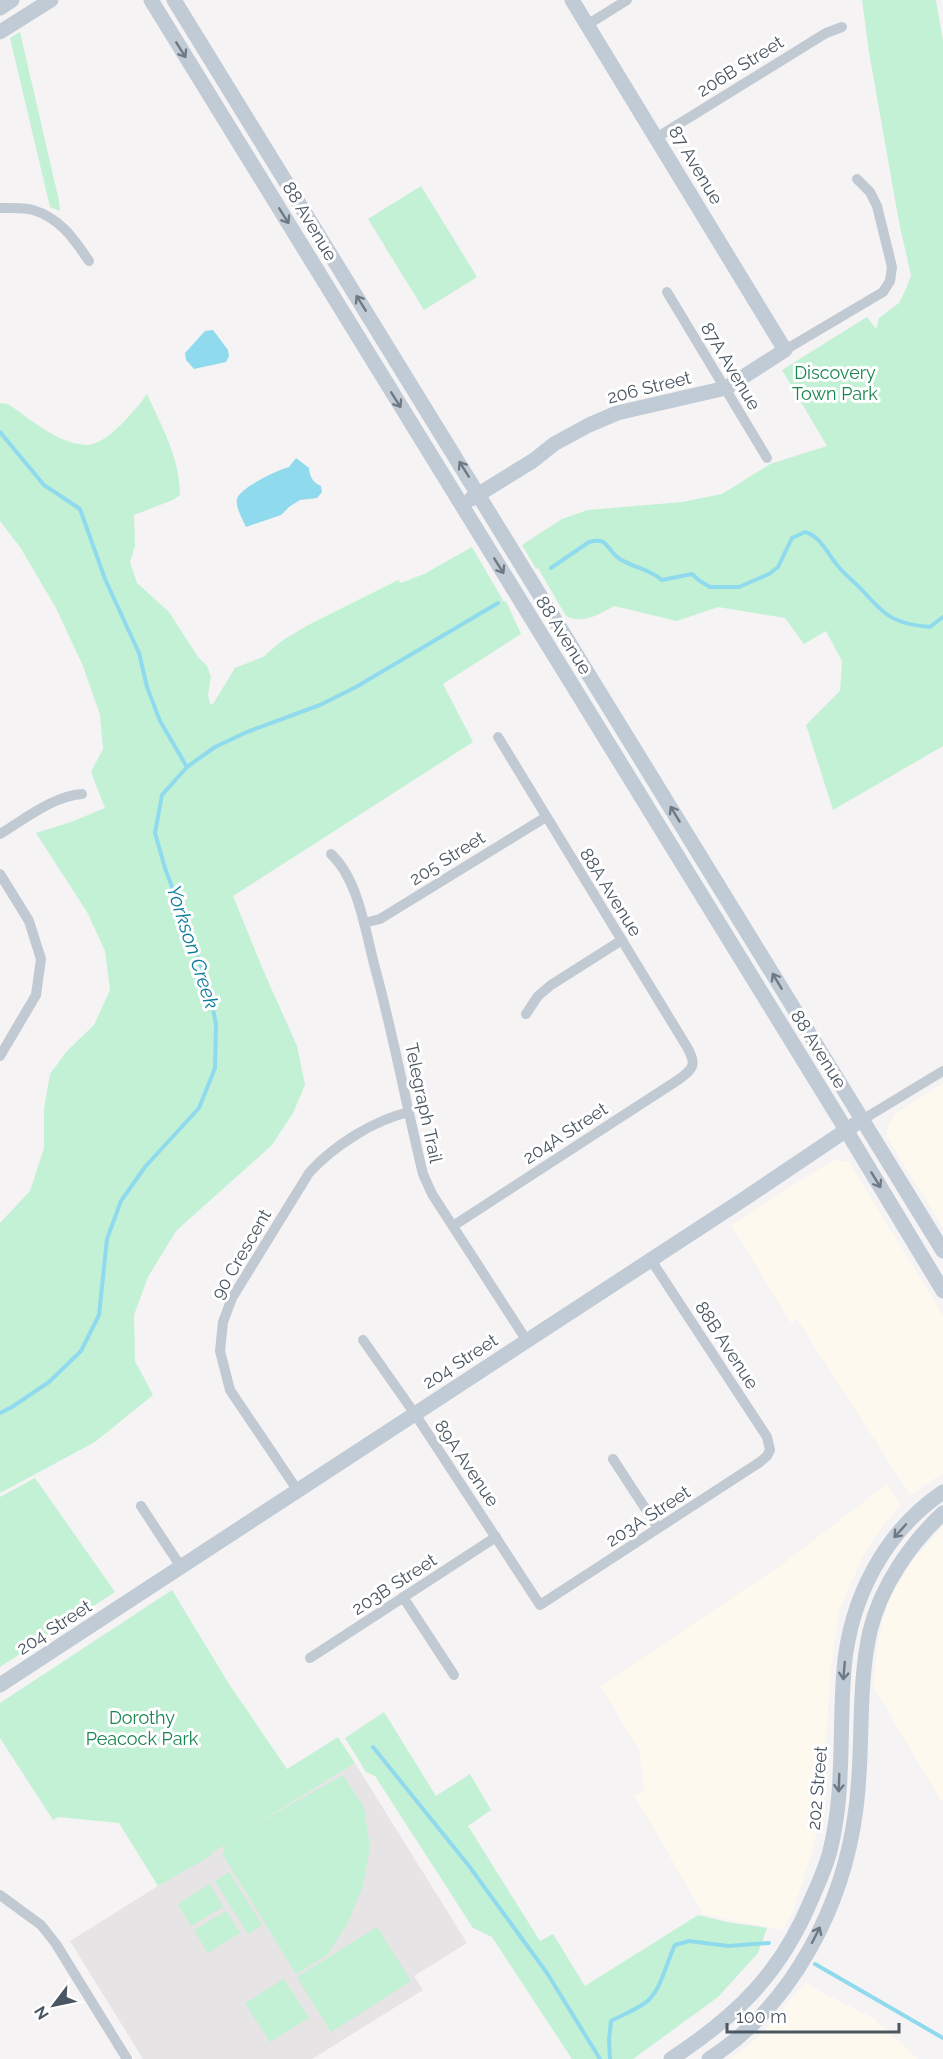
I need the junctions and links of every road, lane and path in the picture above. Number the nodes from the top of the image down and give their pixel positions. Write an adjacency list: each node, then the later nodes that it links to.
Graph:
1 (12, 0): 7 (main road)
2 (51, 0): 10 (main road)
3 (151, 0): 16 (main road, 88 Avenue, one-way to 16)
4 (174, 0): 19 (main road, 88 Avenue, one-way to 4)
5 (572, 0): 8 (main road, 87 Avenue)
6 (627, 0): 8 (street)
7 (0, 8)
8 (587, 25): 11 (main road, 87 Avenue)
9 (842, 27): 11 (street, 206B Street)
10 (0, 32)
11 (656, 138): 17 (main road, 87 Avenue)
12 (857, 179): 17 (street, 206 Street)
13 (0, 208): 14 (street)
14 (88, 261)
15 (667, 292): 18 (street, 87A Avenue)
16 (364, 347): 19 (main road); 22 (main road, 88 Avenue, one-way to 22)
17 (785, 350): 18 (main road, 206 Street)
18 (726, 388): 20 (street, 87A Avenue); 21 (main road, 206 Street)
19 (437, 425): 21 (main road, 88 Avenue, one-way to 19)
20 (767, 458)
21 (480, 494): 22 (main road, 206 Street); 23 (main road, 88 Avenue)
22 (462, 505): 24 (main road, 88 Avenue, one-way to 24)
23 (619, 722): 24 (main road); 38 (main road, 88 Avenue, one-way to 23)
24 (602, 733): 39 (main road, 88 Avenue)
25 (498, 737): 27 (street, 88A Avenue)
26 (82, 794): 28 (street)
27 (546, 817): 31 (street, 205 Street); 32 (street, 88A Avenue)
28 (0, 834)
29 (331, 854): 31 (street, Telegraph Trail)
30 (0, 874): 34 (street)
31 (364, 923): 37 (street, Telegraph Trail)
32 (622, 940): 33 (street); 35 (street, 88A Avenue)
33 (526, 1014)
34 (0, 1055)
35 (693, 1065): 40 (street, 204A Street)
36 (943, 1071): 38 (street, 204 Street)
37 (409, 1112): 40 (street, Telegraph Trail); 49 (street, 90 Crescent)
38 (862, 1120): 39 (main road, 204 Street); 41 (main road, 88 Avenue)
39 (846, 1130): 42 (main road, 204 Street); 43 (main road, 88 Avenue, one-way to 43)
40 (453, 1226): 45 (street, Telegraph Trail)
41 (943, 1251)
42 (651, 1260): 45 (main road, 204 Street); 47 (street, 88B Avenue)
43 (943, 1291)
44 (363, 1340): 46 (street, 89A Avenue)
45 (527, 1341): 46 (main road, 204 Street)
46 (415, 1414): 49 (main road, 204 Street); 54 (street, 89A Avenue)
47 (770, 1450): 53 (street, 203A Street)
48 (613, 1459): 53 (street)
49 (298, 1491): 55 (main road, 204 Street)
50 (943, 1492): 62 (main road, 202 Street, one-way to 62)
51 (141, 1506): 55 (street)
52 (943, 1513): 66 (main road, one-way to 52)
53 (658, 1528): 57 (street, 203A Street)
54 (496, 1537): 56 (street, 203B Street); 57 (street, 89A Avenue)
55 (181, 1567): 60 (main road, 204 Street)
56 (403, 1597): 58 (street, 203B Street); 59 (street)
57 (540, 1605)
58 (310, 1658)
59 (454, 1675)
60 (0, 1685)
61 (0, 1895): 63 (street)
62 (732, 2015): 64 (main road, 202 Street); 65 (main road)
63 (127, 2059)
64 (671, 2059)
65 (689, 2059)
66 (709, 2059)

